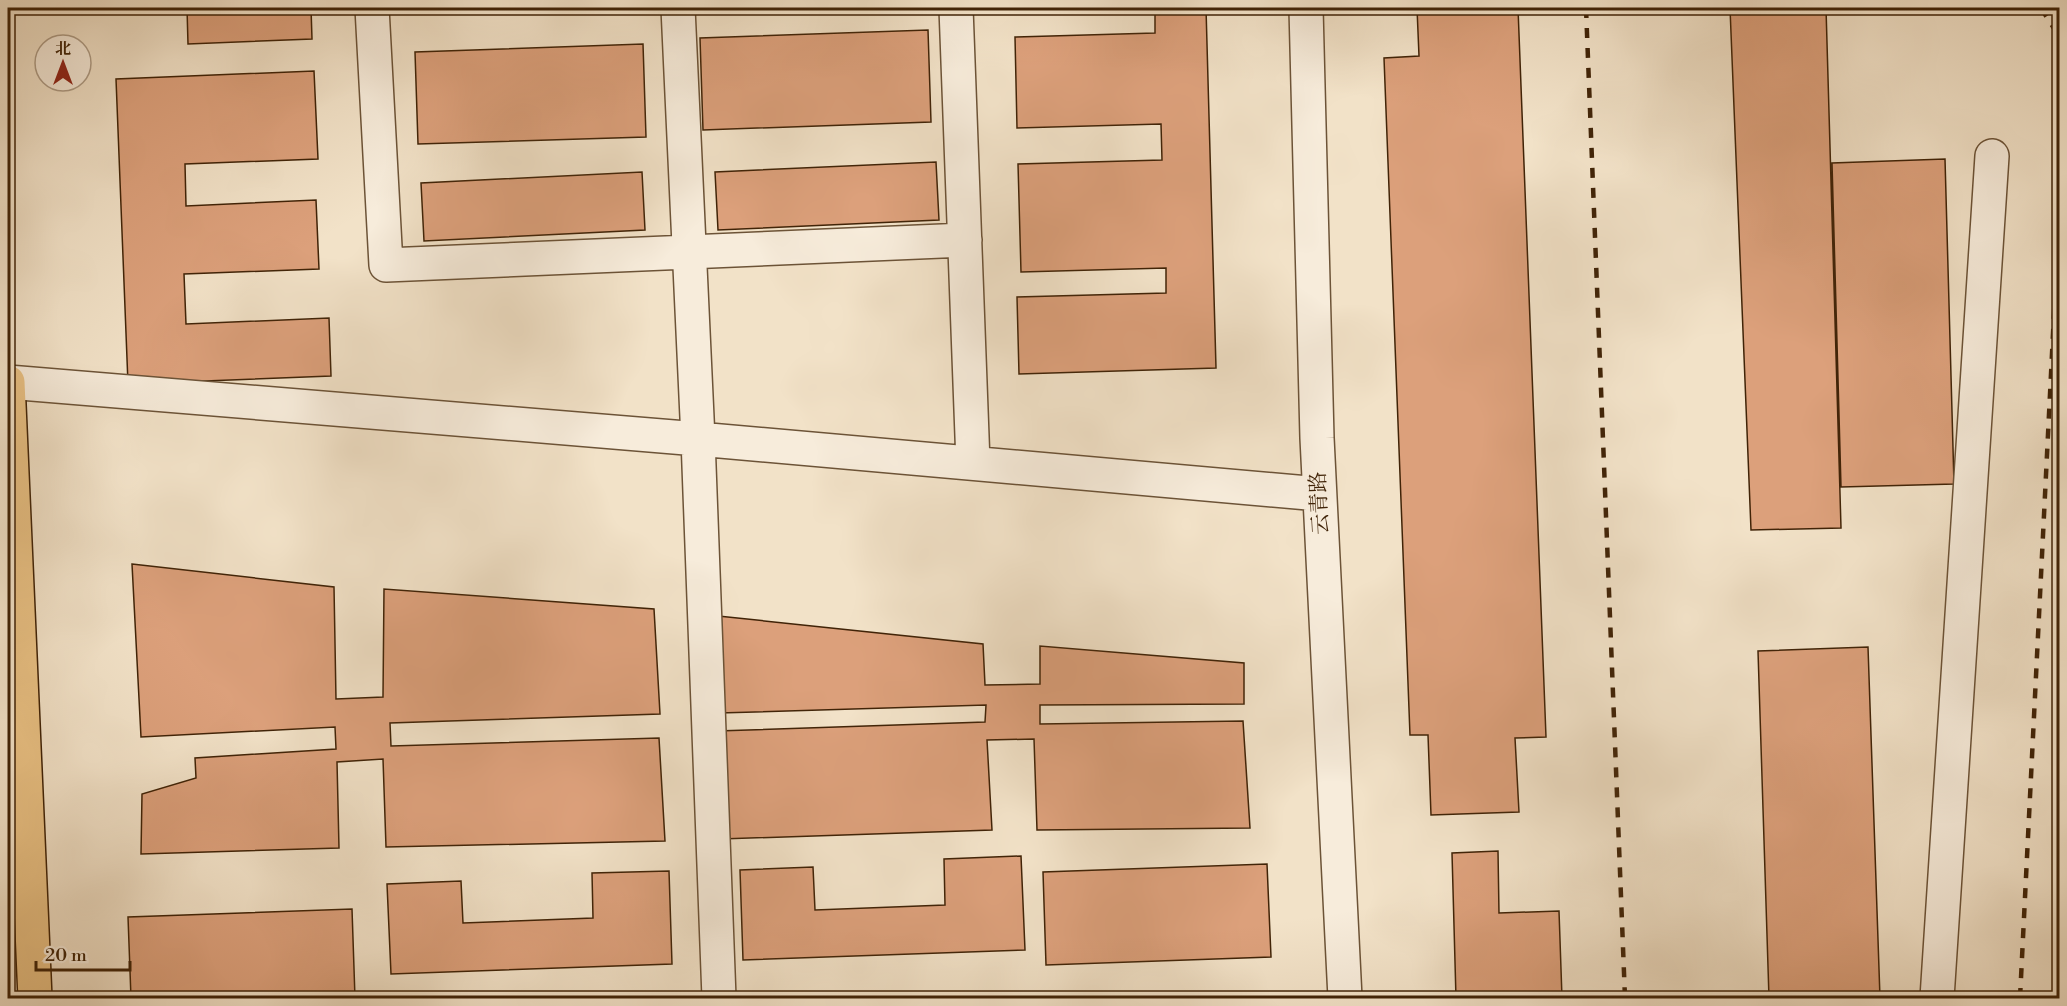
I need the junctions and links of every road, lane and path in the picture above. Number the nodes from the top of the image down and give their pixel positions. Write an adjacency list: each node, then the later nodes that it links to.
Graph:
1 (372, 8): 7 (street)
2 (678, 8): 7 (street)
3 (956, 8): 6 (street)
4 (1306, 8): 11 (street, 云青路)
5 (1992, 156): 15 (street)
6 (964, 240): 7 (street); 10 (street)
7 (690, 252): 9 (street)
8 (8, 382): 9 (street); 12 (main road)
9 (698, 439): 10 (street); 13 (street)
10 (973, 463): 11 (street)
11 (1319, 494): 14 (street, 云青路)
12 (35, 999)
13 (719, 999)
14 (1346, 999)
15 (1937, 999)

